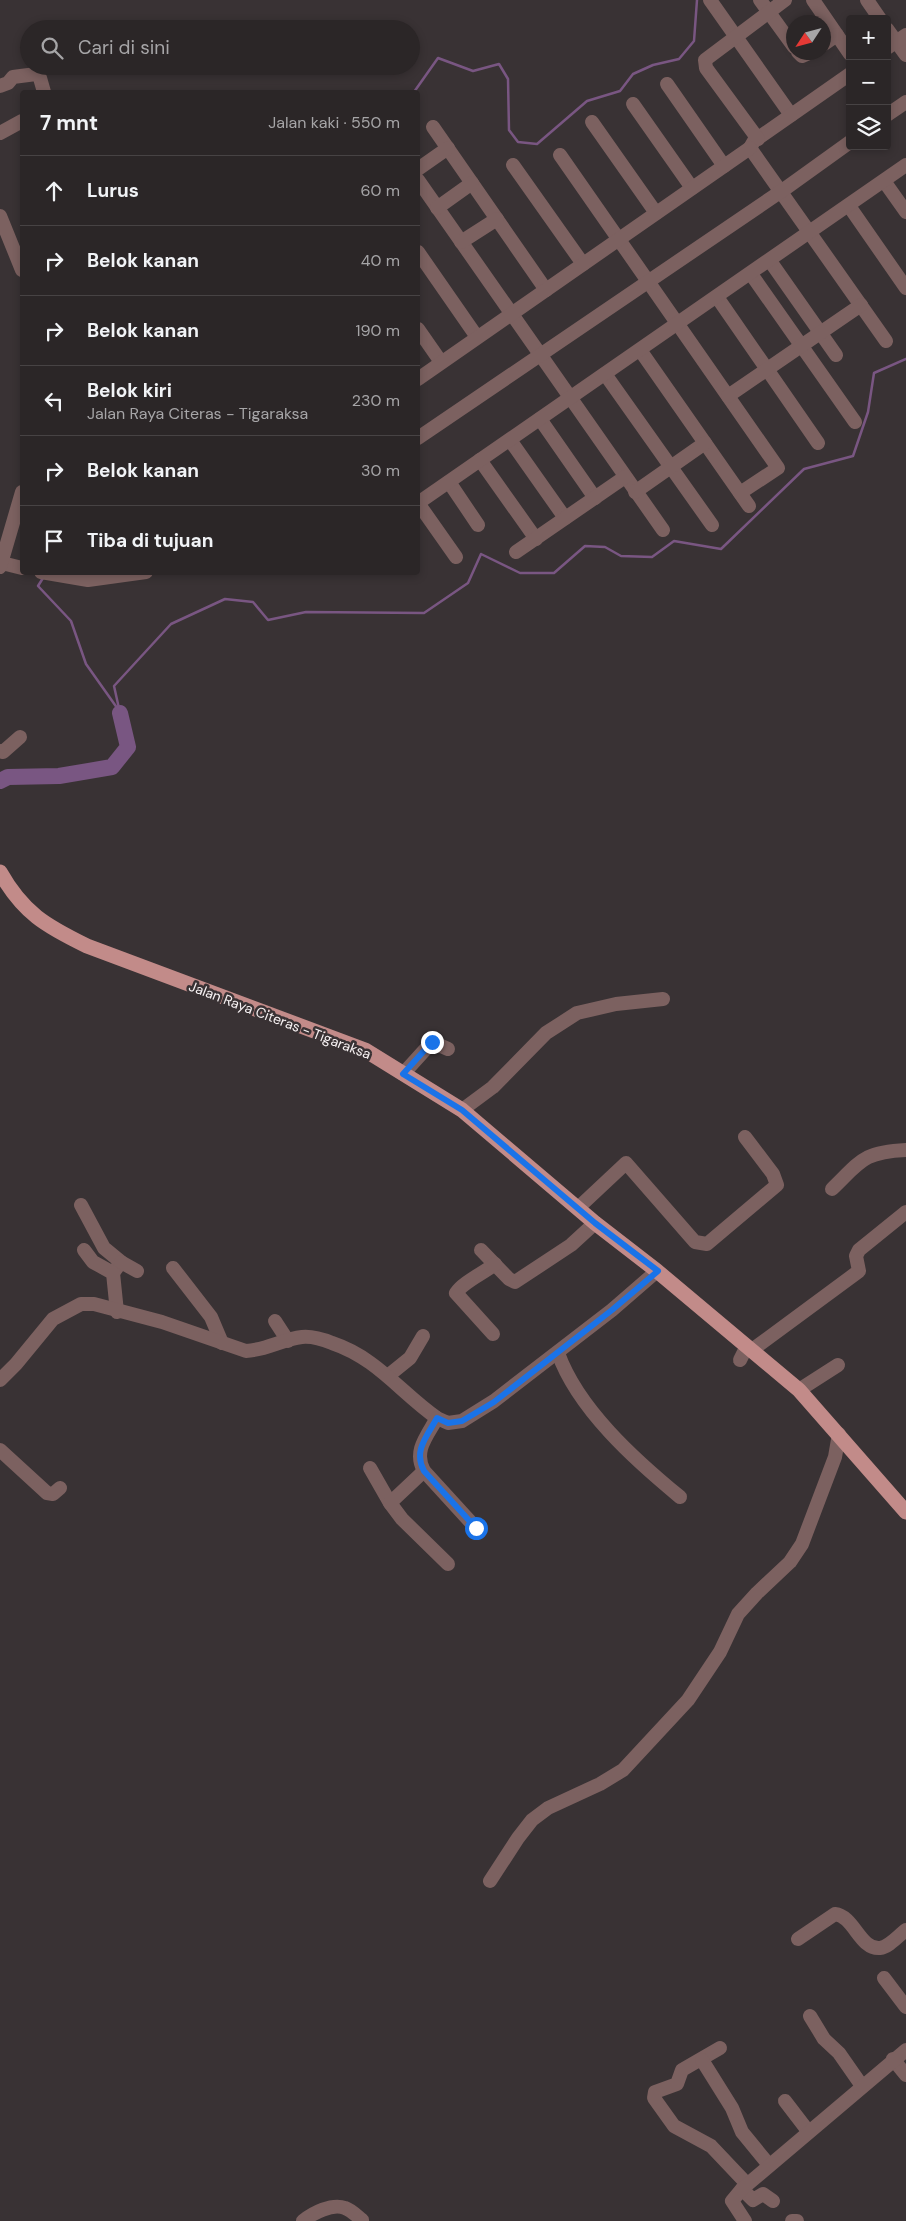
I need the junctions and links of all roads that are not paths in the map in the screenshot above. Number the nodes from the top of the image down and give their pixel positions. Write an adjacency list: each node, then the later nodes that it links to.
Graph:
1 (710, 0): 9 (street)
2 (760, 0): 6 (street)
3 (786, 0): 6 (street)
4 (812, 0): 8 (street)
5 (867, 0): 7 (street)
6 (768, 12): 9 (street); 10 (street)
7 (877, 15)
8 (837, 35): 11 (street); 13 (street)
9 (736, 36): 24 (street); 29 (street)
10 (786, 36)
11 (831, 39)
12 (896, 42): 14 (street)
13 (846, 48)
14 (906, 56)
15 (28, 75): 19 (street)
16 (37, 75): 20 (street)
17 (846, 77): 24 (street)
18 (667, 84): 35 (street)
19 (0, 86)
20 (43, 90)
21 (906, 102): 23 (street)
22 (633, 104): 40 (street)
23 (891, 112)
24 (791, 115): 29 (street)
25 (20, 122): 28 (street)
26 (592, 122): 45 (street)
27 (433, 127): 31 (street)
28 (0, 133)
29 (754, 143): 35 (street); 41 (street)
30 (846, 145): 41 (street)
31 (448, 148): 36 (street); 39 (street)
32 (560, 155): 49 (street)
33 (513, 165): 53 (street)
34 (906, 165): 37 (street)
35 (724, 166): 40 (street)
36 (420, 168)
37 (884, 181): 42 (street); 44 (street)
38 (420, 183): 43 (street)
39 (472, 183): 43 (street); 47 (street)
40 (692, 188): 45 (street)
41 (779, 193): 48 (street); 56 (street)
42 (849, 206): 48 (street); 57 (street)
43 (437, 208): 50 (street)
44 (906, 212)
45 (656, 213): 49 (street)
46 (0, 216): 54 (street)
47 (497, 219): 50 (street); 58 (street)
48 (811, 233): 52 (street); 60 (street)
49 (619, 239): 53 (street); 56 (street)
50 (461, 242): 61 (street)
51 (420, 255): 65 (street)
52 (770, 261): 55 (street); 64 (street)
53 (583, 264): 58 (street)
54 (20, 265)
55 (751, 274): 59 (street); 67 (street)
56 (647, 281): 62 (street); 69 (street)
57 (906, 288)
58 (546, 290): 61 (street)
59 (717, 297): 62 (street); 72 (street)
60 (861, 305): 64 (street); 66 (street)
61 (511, 313): 65 (street); 69 (street)
62 (678, 324): 68 (street); 75 (street)
63 (420, 332): 71 (street)
64 (821, 332): 67 (street); 70 (street)
65 (477, 337): 71 (street)
66 (886, 341)
67 (801, 346): 72 (street); 78 (street)
68 (640, 350): 73 (street); 81 (street)
69 (539, 354): 76 (street); 79 (street)
70 (836, 355)
71 (441, 362): 74 (street)
72 (767, 370): 75 (street); 82 (street)
73 (605, 374): 76 (street); 84 (street)
74 (420, 377)
75 (728, 396): 88 (street)
76 (570, 398): 77 (street); 85 (street)
77 (540, 419): 80 (street); 89 (street)
78 (855, 422)
79 (420, 437)
80 (510, 440): 83 (street); 94 (street)
81 (705, 443): 84 (street); 88 (street)
82 (818, 443)
83 (480, 460): 86 (street); 98 (street)
84 (671, 467): 87 (street); 96 (street)
85 (625, 477): 87 (street); 89 (street)
86 (449, 482): 91 (street); 95 (street)
87 (635, 492): 97 (street)
88 (740, 493): 93 (street)
89 (595, 498): 94 (street)
90 (20, 499): 101 (street)
91 (420, 502)
92 (420, 506): 100 (street)
93 (749, 506)
94 (565, 518): 98 (street)
95 (478, 525)
96 (712, 525)
97 (663, 530)
98 (536, 539): 99 (street)
99 (516, 552)
100 (456, 557)
101 (1, 565): 102 (street)
102 (20, 568)
103 (55, 575): 104 (street)
104 (124, 575)
105 (20, 737): 106 (street)
106 (0, 751)
107 (0, 872): 110 (main road, Jalan Raya Citeras - Tigaraksa)
108 (663, 999): 111 (street)
109 (448, 1049): 110 (street)
110 (403, 1074): 111 (main road, Jalan Raya Citeras - Tigaraksa)
111 (462, 1110): 116 (main road, Jalan Raya Citeras - Tigaraksa)
112 (745, 1137): 116 (street)
113 (906, 1150): 114 (street)
114 (832, 1189)
115 (82, 1206): 122 (street)
116 (578, 1208): 118 (main road, Jalan Raya Citeras - Tigaraksa)
117 (906, 1212): 132 (street)
118 (595, 1223): 121 (street); 125 (main road, Jalan Raya Citeras - Tigaraksa)
119 (84, 1250): 122 (street)
120 (481, 1250): 121 (street)
121 (495, 1264): 128 (street)
122 (117, 1267): 124 (street); 126 (street)
123 (173, 1268): 131 (street)
124 (137, 1271)
125 (658, 1271): 132 (main road, Jalan Raya Citeras - Tigaraksa); 133 (street)
126 (117, 1312): 131 (street); 137 (street)
127 (275, 1321): 130 (street)
128 (493, 1334)
129 (423, 1336): 136 (street)
130 (288, 1341): 131 (street); 136 (street)
131 (222, 1343)
132 (749, 1348): 134 (street); 138 (main road, Jalan Raya Citeras - Tigaraksa)
133 (558, 1353): 139 (street); 145 (street)
134 (740, 1360)
135 (838, 1366): 138 (street)
136 (389, 1375): 139 (street)
137 (0, 1380)
138 (799, 1390): 140 (main road, Jalan Raya Citeras - Tigaraksa)
139 (437, 1418): 143 (street)
140 (839, 1434): 147 (main road, Jalan Raya Citeras - Tigaraksa); 150 (street)
141 (0, 1450): 144 (street)
142 (370, 1468): 146 (street)
143 (424, 1471): 146 (street); 148 (street)
144 (60, 1488)
145 (680, 1497)
146 (390, 1503): 149 (street)
147 (906, 1512)
148 (476, 1528)
149 (448, 1564)
150 (490, 1881)
151 (906, 1930): 152 (street)
152 (798, 1939)
153 (884, 1978): 154 (street)
154 (906, 2007)
155 (810, 2016): 161 (street)
156 (720, 2048): 159 (street)
157 (906, 2050): 158 (street)
158 (893, 2059): 160 (street); 161 (street)
159 (702, 2060): 164 (street); 165 (street)
160 (906, 2075)
161 (862, 2086): 163 (street)
162 (785, 2101): 163 (street)
163 (808, 2131): 164 (street)
164 (769, 2165): 165 (street)
165 (744, 2186): 166 (street); 169 (street)
166 (773, 2201)
167 (362, 2220): 168 (street)
168 (303, 2221)
169 (745, 2221)
170 (792, 2221): 171 (street)
171 (797, 2221)

